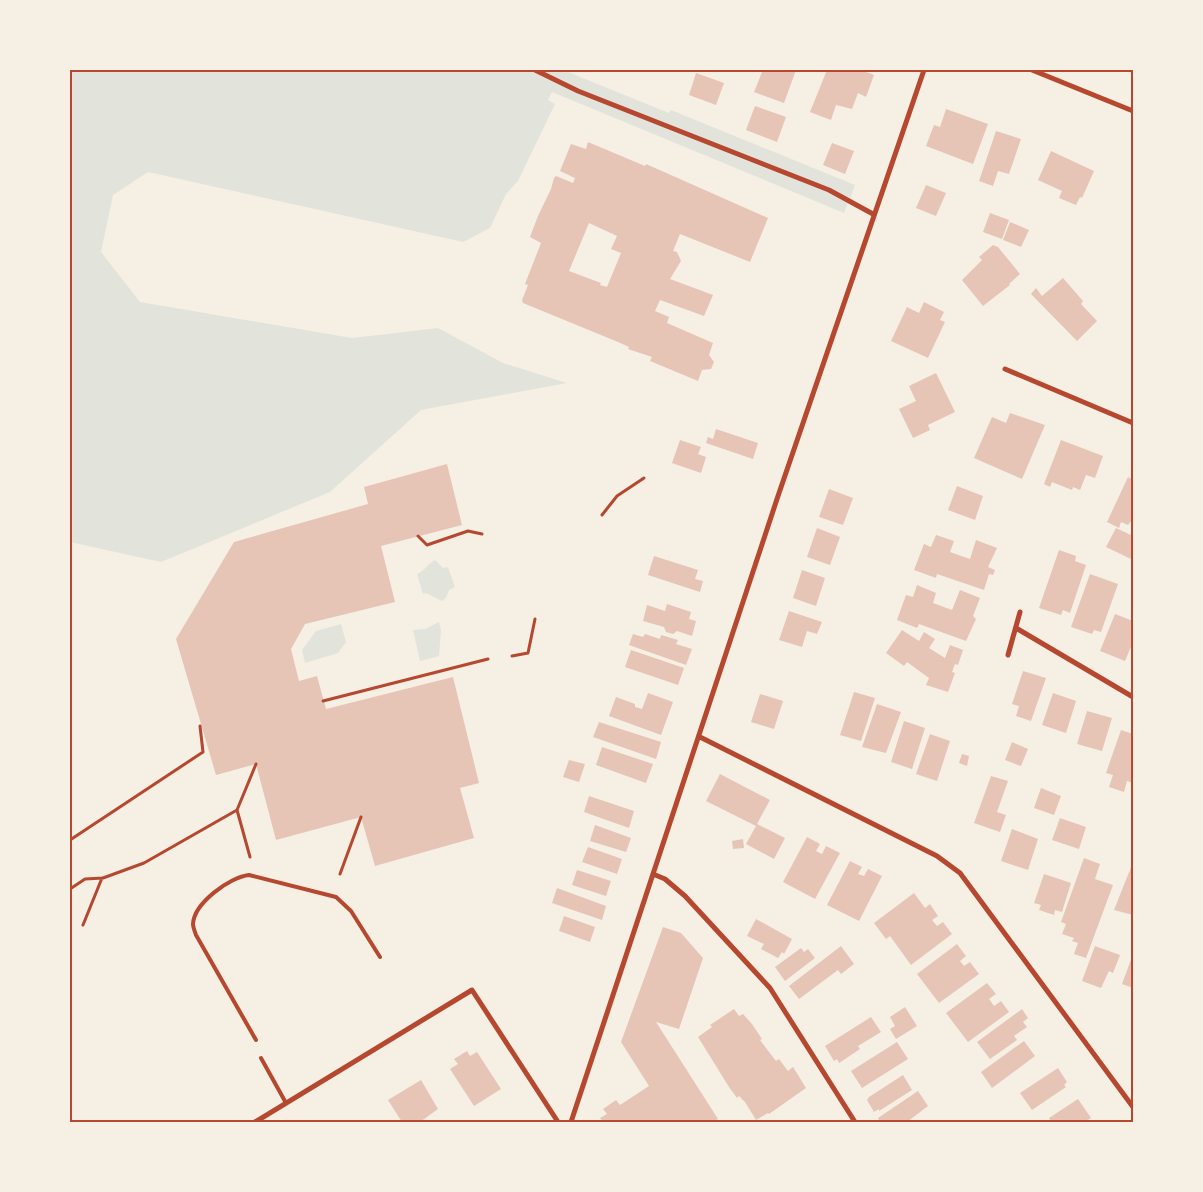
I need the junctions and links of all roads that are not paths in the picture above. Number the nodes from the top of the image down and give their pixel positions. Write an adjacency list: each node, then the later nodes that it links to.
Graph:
1 (535, 70): 5 (street)
2 (924, 70): 5 (street)
3 (1032, 70): 4 (street)
4 (1133, 111)
5 (873, 214): 12 (street)
6 (1005, 369): 7 (street)
7 (1133, 423)
8 (1020, 612): 9 (street)
9 (1016, 628): 10 (street); 11 (street)
10 (1008, 656)
11 (1133, 697)
12 (700, 737): 13 (street); 18 (street)
13 (653, 874): 21 (street); 22 (street)
14 (380, 957): 15 (lane)
15 (256, 1040)
16 (261, 1058): 17 (lane)
17 (286, 1103): 19 (street); 20 (street)
18 (1133, 1107)
19 (255, 1122)
20 (558, 1122)
21 (570, 1122)
22 (855, 1122)

